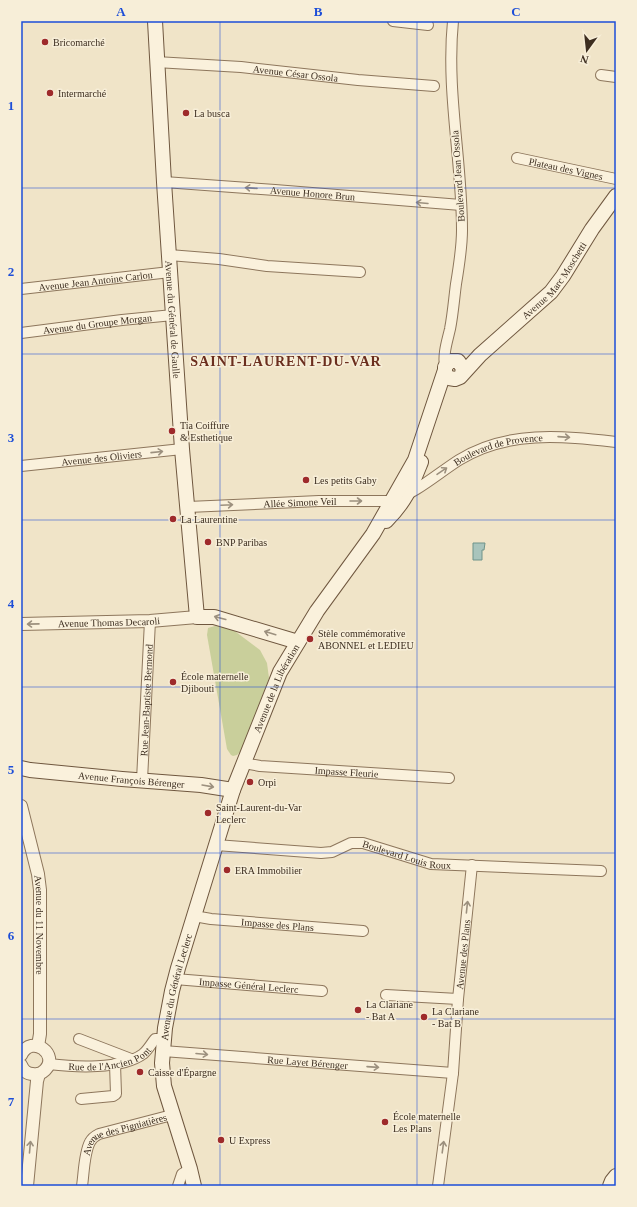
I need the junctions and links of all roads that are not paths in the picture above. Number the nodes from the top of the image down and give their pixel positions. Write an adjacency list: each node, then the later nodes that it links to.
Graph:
1 (155, 21): 5 (main road, Avenue du Général de Gaulle)
2 (393, 21): 4 (street)
3 (453, 21): 13 (street, Boulevard Jean Ossola)
4 (428, 25)
5 (156, 62): 8 (street, Avenue César Ossola); 11 (main road, Avenue du Général de Gaulle)
6 (601, 75): 7 (street)
7 (616, 77)
8 (434, 86)
9 (516, 158): 10 (street, Plateau des Vignes)
10 (616, 179)
11 (164, 182): 13 (street, Avenue Honore Brun, one-way to 11); 14 (main road, Avenue du Général de Gaulle)
12 (616, 196): 20 (main road, Avenue Marc Moschetti)
13 (461, 205): 20 (street, Boulevard Jean Ossola)
14 (169, 255): 15 (main road, Avenue du Général de Gaulle); 16 (street)
15 (170, 272): 17 (street, Avenue Jean Antoine Carlon); 18 (main road, Avenue du Général de Gaulle)
16 (360, 272)
17 (21, 289)
18 (173, 315): 19 (street, Avenue du Groupe Morgan); 22 (main road, Avenue du Général de Gaulle)
19 (21, 333)
20 (454, 369): 24 (main road, Avenue de la Libération); 25 (main road, Avenue de la Libération)
21 (616, 442): 25 (street, Boulevard de Provence, one-way to 21)
22 (182, 449): 23 (street, Avenue des Oliviers, one-way to 22); 27 (main road, Avenue du Général de Gaulle)
23 (21, 466)
24 (408, 472): 25 (street); 26 (main road, Avenue de la Libération)
25 (409, 492): 26 (street, Allée Simone Veil); 28 (main road, Avenue de la Libération)
26 (391, 501): 27 (street, Allée Simone Veil, one-way to 26); 28 (main road, Avenue de la Libération)
27 (188, 508): 29 (main road, Avenue du Général de Gaulle)
28 (373, 534): 32 (main road, Avenue de la Libération)
29 (197, 617): 30 (street, Avenue Thomas Decaroli); 32 (main road, one-way to 29)
30 (150, 621): 31 (street, Avenue Thomas Decaroli, one-way to 31); 36 (street, Rue Jean-Baptiste Bermond)
31 (21, 624)
32 (298, 642): 33 (main road, Avenue de la Libération)
33 (244, 763): 35 (street, Impasse Fleurie); 37 (main road, Avenue de la Libération)
34 (24, 771): 36 (main road, Avenue François Bérenger)
35 (449, 778)
36 (142, 780): 37 (main road, Avenue François Bérenger, one-way to 37)
37 (233, 790): 39 (main road, Avenue du Général Leclerc)
38 (21, 806): 50 (street, Avenue du 11 Novembre)
39 (216, 845): 40 (street, Boulevard Louis Roux); 42 (main road, Avenue du Général Leclerc)
40 (472, 865): 41 (street, Boulevard Louis Roux); 47 (street, Avenue des Plans, one-way to 40)
41 (601, 871)
42 (194, 916): 43 (street, Impasse des Plans); 44 (main road, Avenue du Général Leclerc)
43 (362, 931)
44 (175, 979): 45 (street, Impasse Général Leclerc); 49 (main road, Avenue du Général Leclerc)
45 (322, 991)
46 (386, 995): 47 (street)
47 (458, 999): 56 (street, Avenue des Plans)
48 (79, 1039): 52 (street)
49 (163, 1045): 52 (street, Rue de l'Ancien Pont); 56 (street, Rue Layet Bérenger, one-way to 56); 59 (main road, Avenue du Général Leclerc)
50 (38, 1046): 51 (street); 53 (street)
51 (21, 1055)
52 (131, 1059): 54 (street, Rue de l'Ancien Pont)
53 (48, 1064): 54 (street, Rue de l'Ancien Pont); 57 (street)
54 (115, 1064): 58 (street)
55 (21, 1065): 57 (street)
56 (453, 1073): 66 (street, Avenue des Plans, one-way to 56)
57 (39, 1074): 62 (street, one-way to 57)
58 (81, 1099)
59 (172, 1115): 60 (main road, Avenue du Général Leclerc); 63 (street, Avenue des Pigniatières)
60 (190, 1169): 64 (street); 65 (main road, Avenue du Général Leclerc)
61 (616, 1176): 67 (main road)
62 (27, 1186)
63 (82, 1186)
64 (178, 1186)
65 (194, 1186)
66 (438, 1186)
67 (610, 1186)

